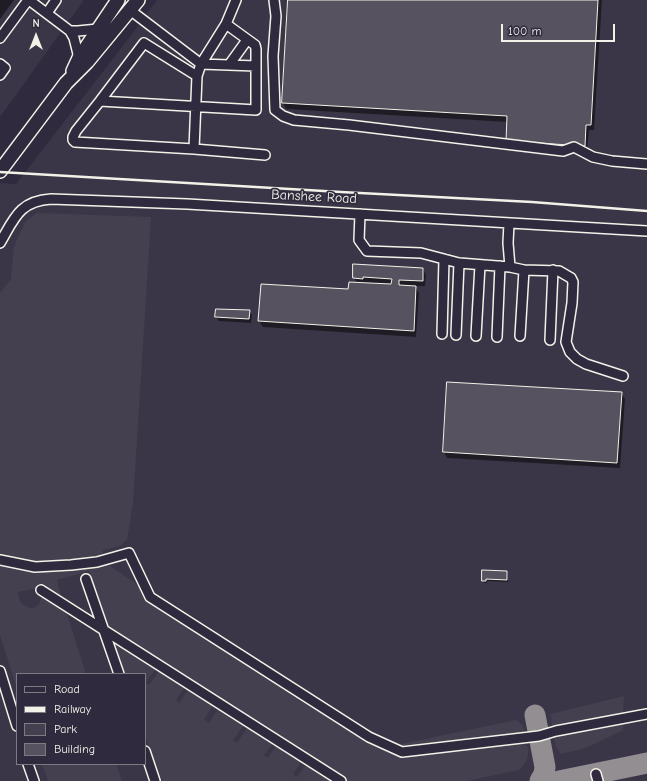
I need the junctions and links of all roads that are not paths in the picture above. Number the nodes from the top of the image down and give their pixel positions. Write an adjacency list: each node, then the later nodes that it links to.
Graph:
1 (28, 0): 7 (street); 11 (street)
2 (56, 0): 7 (street)
3 (118, 0): 9 (highway)
4 (236, 0): 8 (street)
5 (274, 0): 25 (street)
6 (134, 5): 15 (street); 20 (highway)
7 (47, 13): 10 (street)
8 (226, 24): 12 (street); 15 (street)
9 (98, 29): 10 (street); 13 (highway)
10 (70, 31): 13 (street)
11 (0, 38)
12 (247, 40): 16 (street); 17 (street)
13 (79, 58): 20 (highway)
14 (0, 64): 18 (street)
15 (201, 64): 16 (street); 19 (street)
16 (229, 66): 17 (street)
17 (256, 66): 22 (street)
18 (0, 75)
19 (197, 76): 21 (street); 22 (street)
20 (66, 83): 26 (highway)
21 (100, 101): 22 (street); 23 (street)
22 (196, 107): 23 (street)
23 (194, 149): 24 (street)
24 (265, 155)
25 (647, 164)
26 (0, 171)
27 (360, 214): 28 (street, Banshee Road); 30 (street, Banshee Road); 31 (street)
28 (509, 223): 29 (street, Banshee Road); 35 (street)
29 (647, 231)
30 (0, 243)
31 (444, 259): 32 (street); 38 (street)
32 (460, 264): 33 (street); 39 (street)
33 (480, 265): 34 (street); 40 (street)
34 (500, 266): 35 (street); 42 (street)
35 (510, 267): 36 (street)
36 (524, 270): 37 (street); 41 (street)
37 (553, 270): 43 (street); 44 (street)
38 (442, 334)
39 (456, 335)
40 (476, 336)
41 (520, 336)
42 (497, 337)
43 (550, 340)
44 (623, 376)
45 (0, 560): 51 (street)
46 (86, 579): 48 (street)
47 (41, 590): 48 (street)
48 (104, 630): 50 (street); 57 (street)
49 (0, 671): 52 (street)
50 (119, 673)
51 (647, 714)
52 (16, 723)
53 (146, 754): 56 (street)
54 (28, 765): 55 (street)
55 (34, 781)
56 (155, 781)
57 (341, 781)

